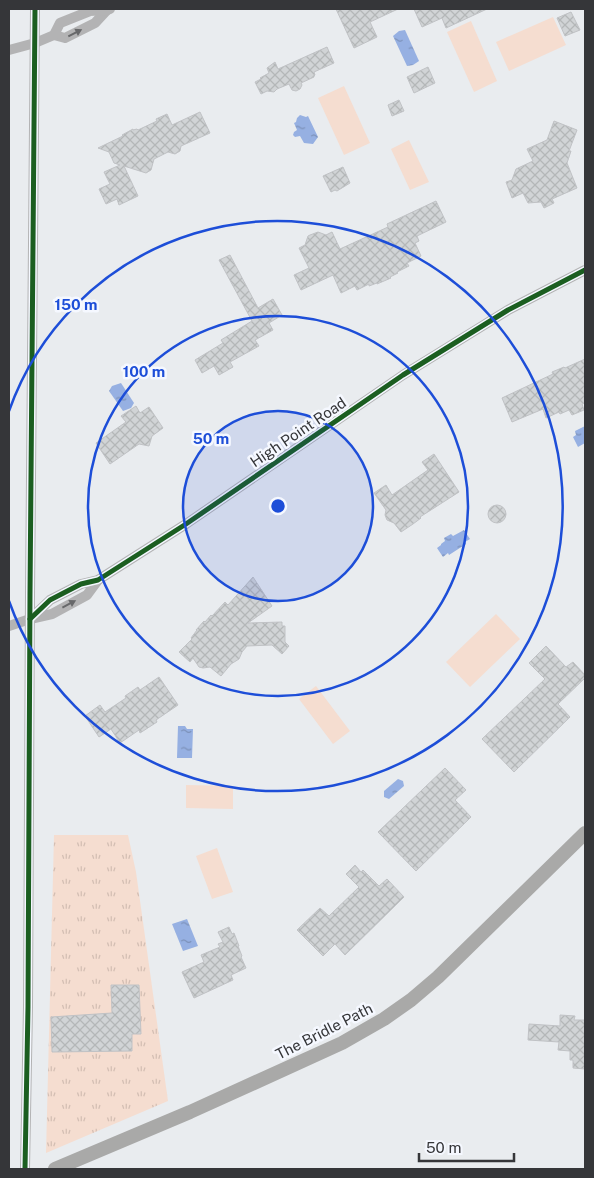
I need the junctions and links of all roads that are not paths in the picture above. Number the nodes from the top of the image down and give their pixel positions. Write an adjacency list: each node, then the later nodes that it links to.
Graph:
1 (35, 9): 4 (street)
2 (108, 9): 3 (street); 3 (street, one-way to 2)
3 (54, 35): 4 (street)
4 (35, 43): 5 (street); 7 (street)
5 (9, 50)
6 (585, 270): 7 (street, High Point Road)
7 (30, 619): 8 (street, High Point Road); 10 (street)
8 (9, 626)
9 (585, 832): 11 (street, The Bridle Path)
10 (24, 1169)
11 (55, 1169)

